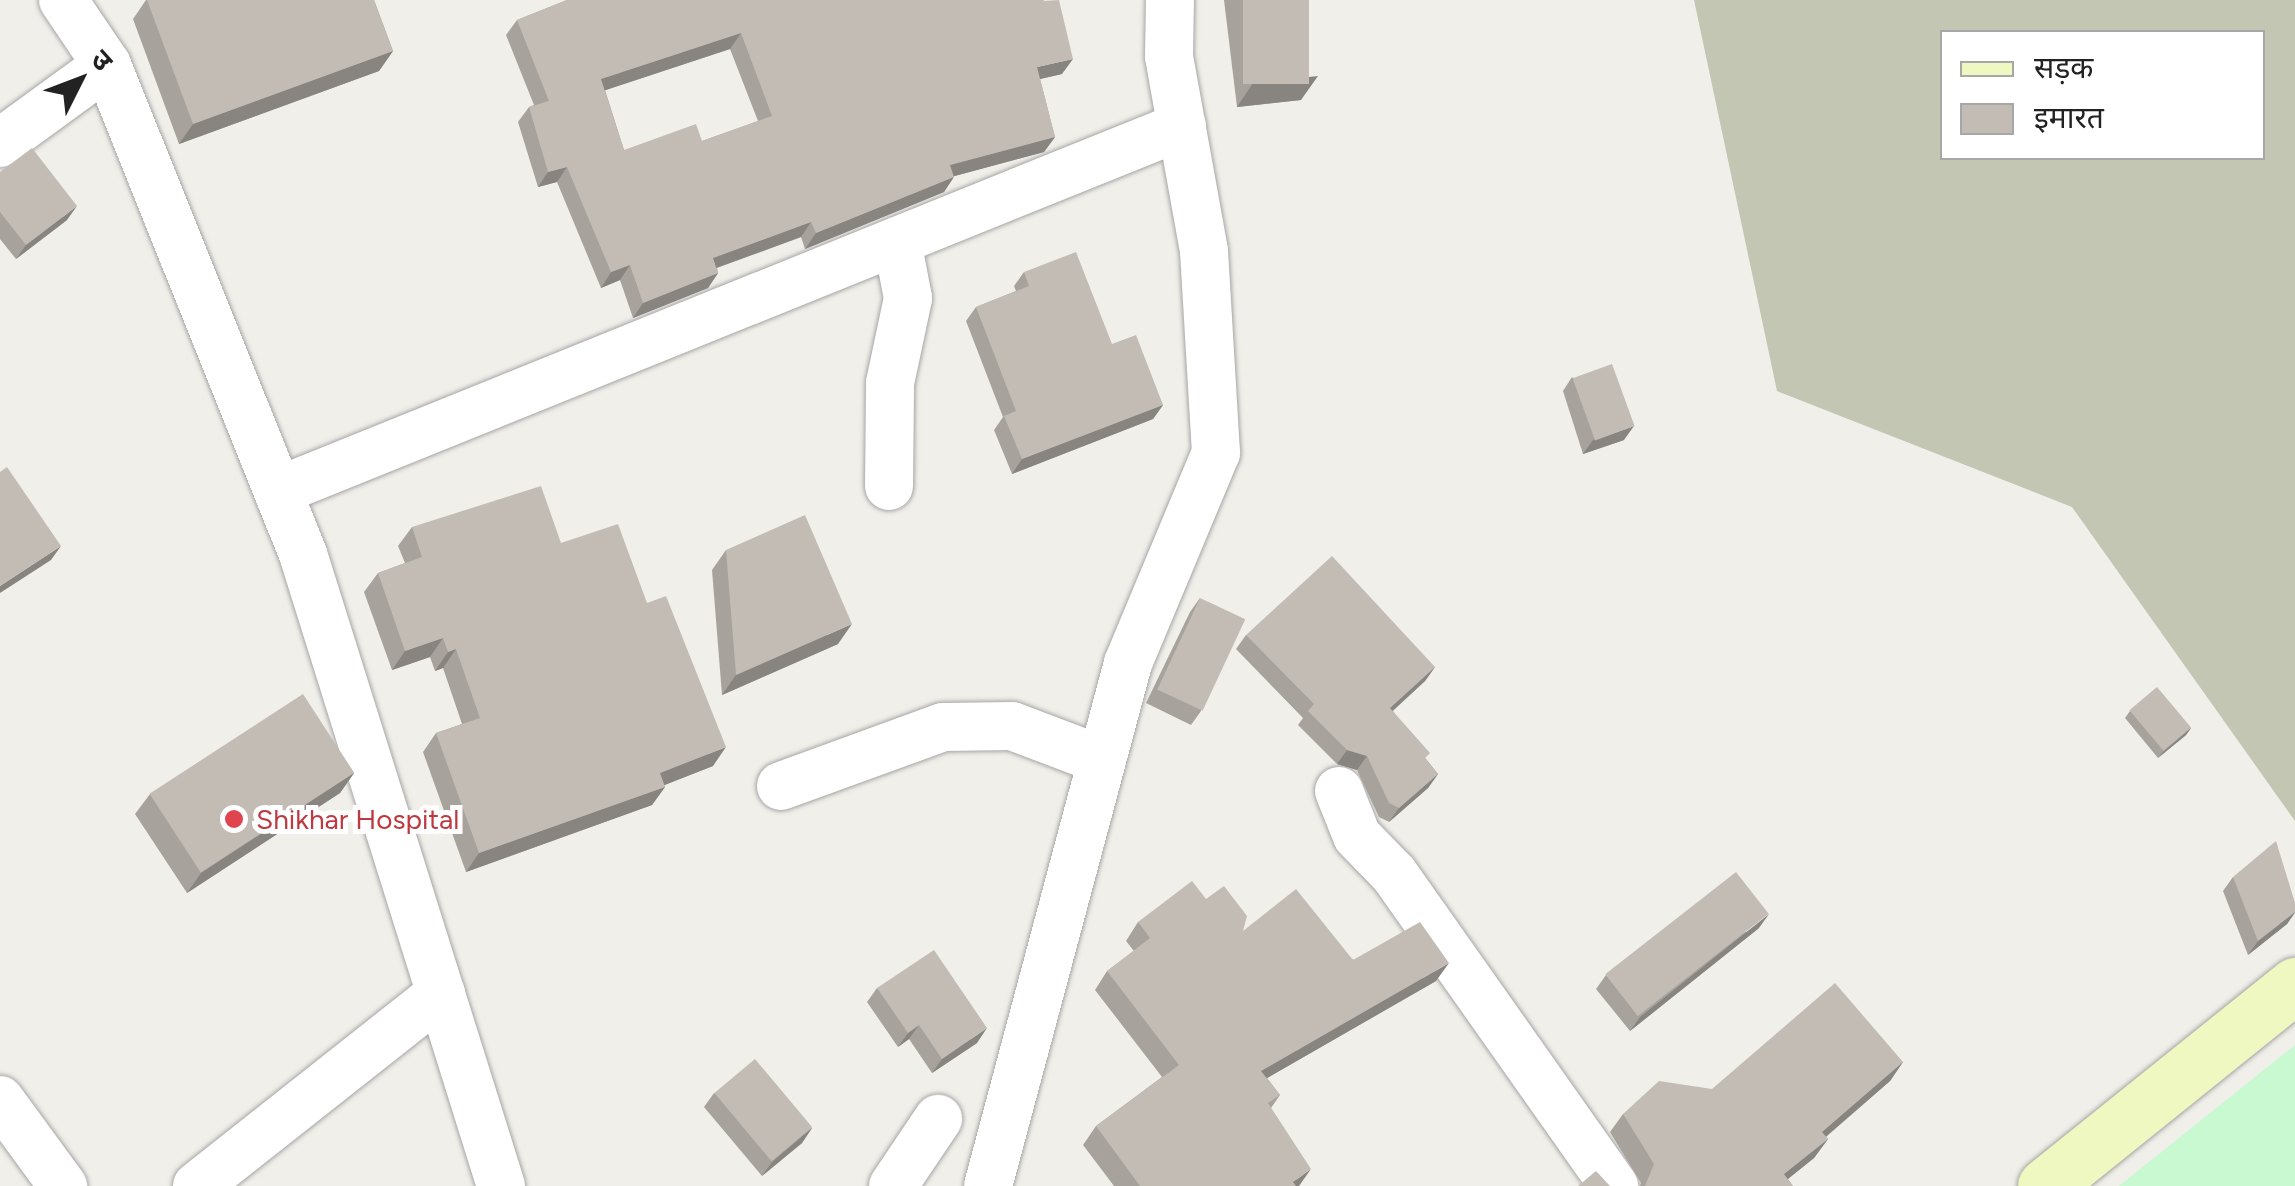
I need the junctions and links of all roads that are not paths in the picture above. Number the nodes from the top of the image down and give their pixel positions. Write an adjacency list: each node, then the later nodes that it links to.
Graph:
1 (63, 0): 3 (street)
2 (1170, 0): 4 (street)
3 (107, 65): 5 (street); 8 (street)
4 (1182, 126): 6 (street); 9 (street)
5 (0, 143)
6 (897, 241): 7 (street); 8 (street)
7 (889, 486)
8 (278, 490): 13 (street)
9 (1102, 760): 10 (street); 20 (street)
10 (781, 786)
11 (1339, 792): 21 (street)
12 (2295, 986): 22 (street)
13 (441, 992): 17 (street); 18 (street)
14 (0, 1100): 16 (street)
15 (938, 1119): 19 (street)
16 (63, 1186)
17 (197, 1186)
18 (501, 1186)
19 (893, 1186)
20 (988, 1186)
21 (1614, 1186)
22 (2045, 1186)

